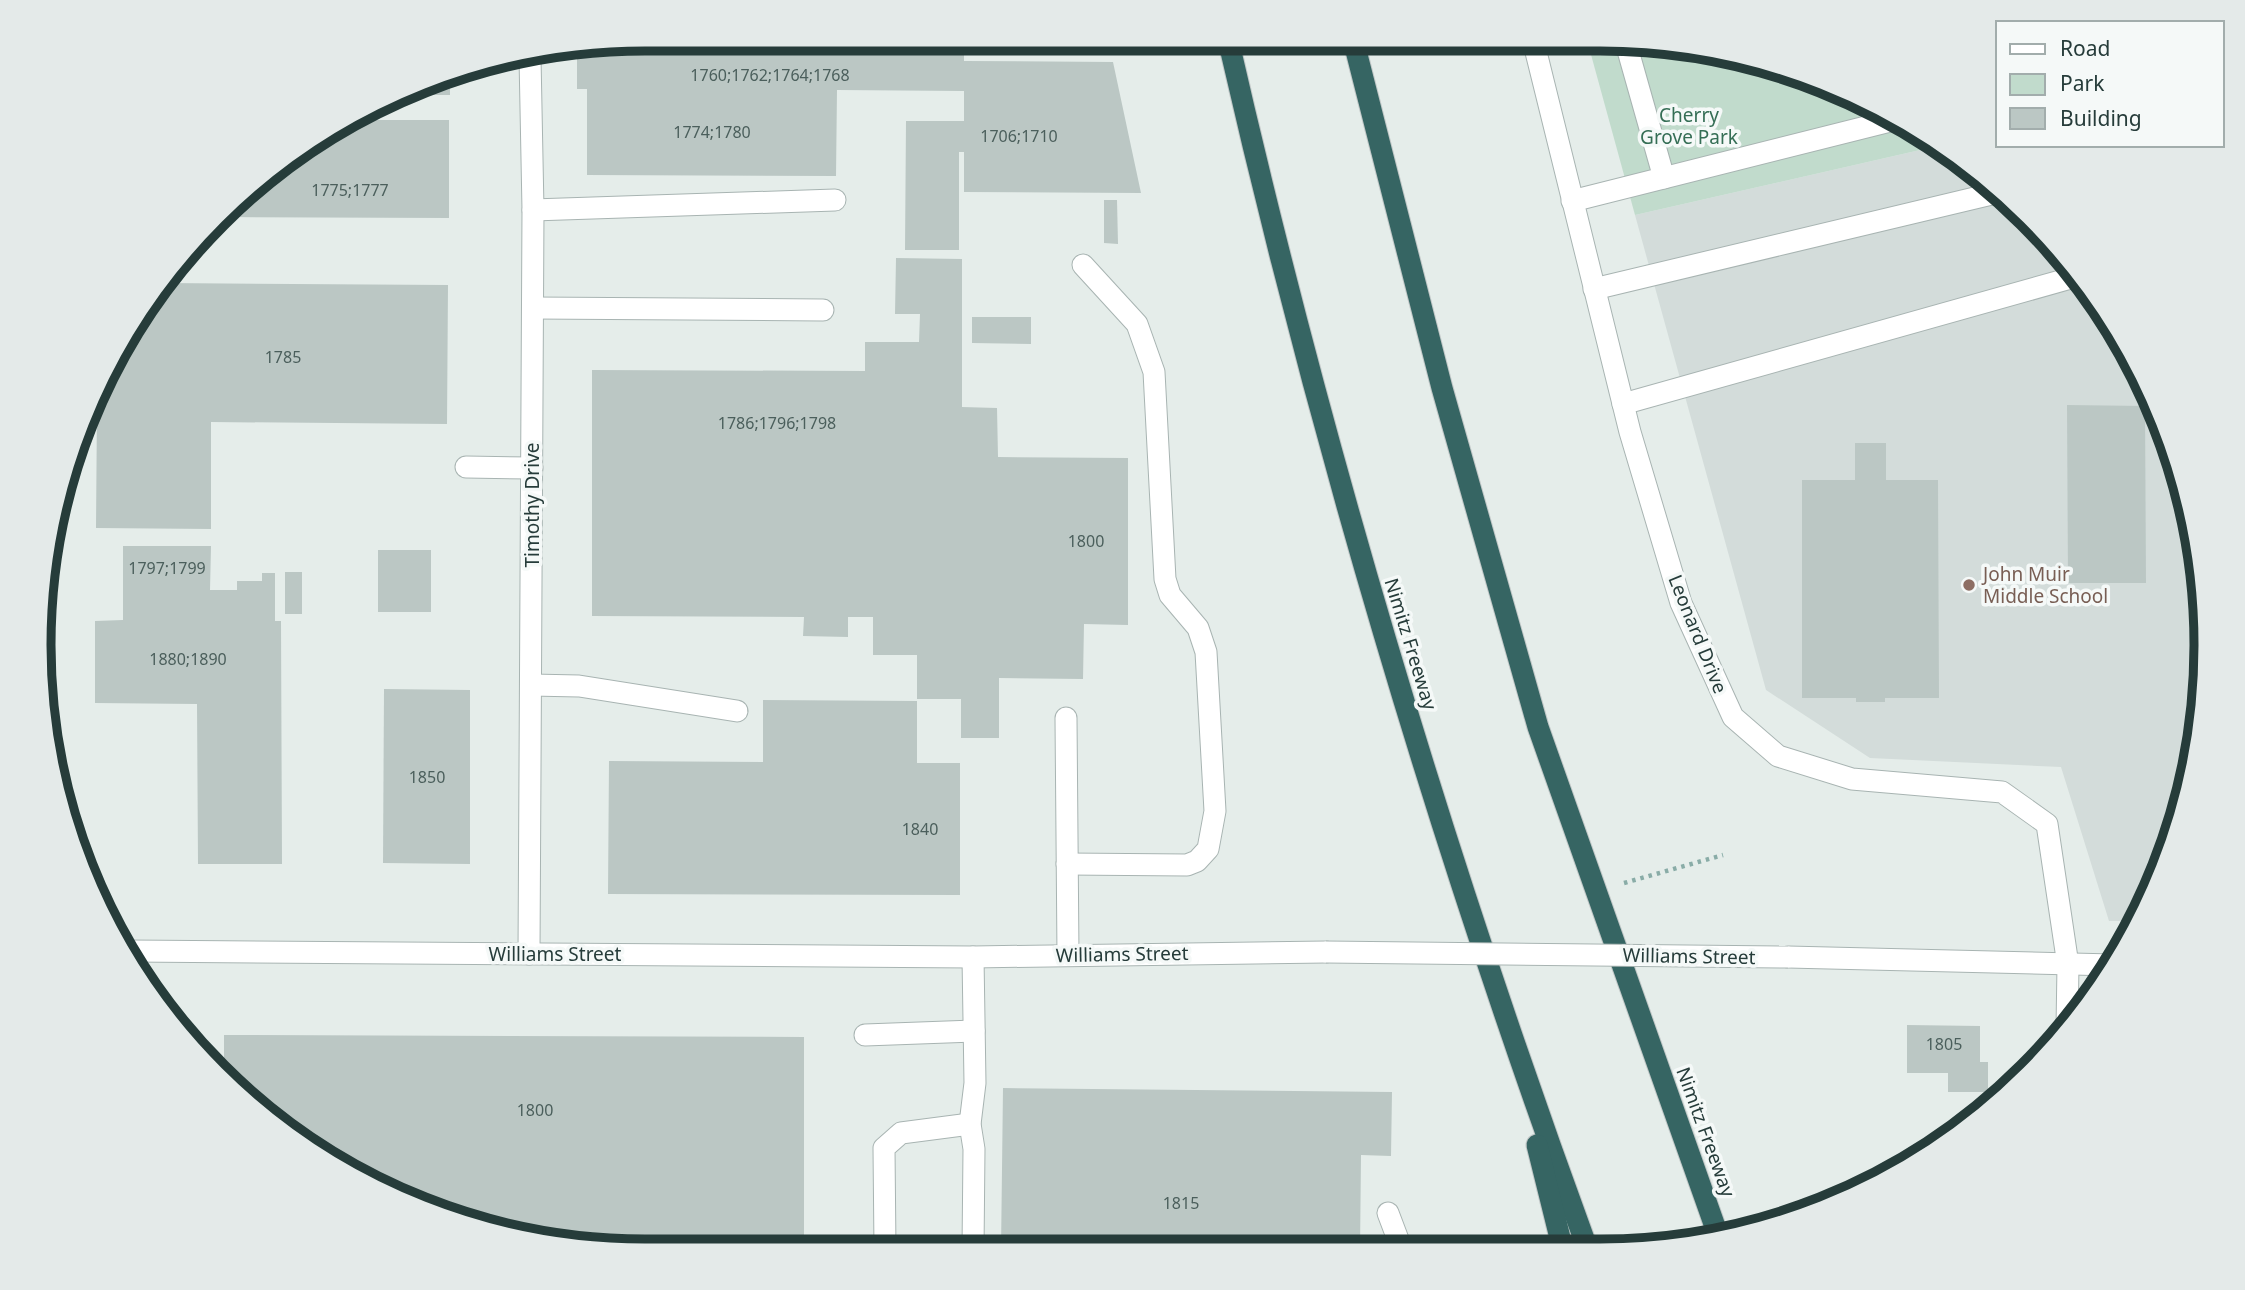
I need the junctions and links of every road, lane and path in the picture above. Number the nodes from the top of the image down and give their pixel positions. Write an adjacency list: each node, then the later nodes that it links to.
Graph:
1 (1231, 51): 33 (highway, Nimitz Freeway)
2 (1356, 51): 25 (highway, Nimitz Freeway)
3 (1536, 51): 10 (street, Leonard Drive)
4 (1628, 52): 7 (street)
5 (530, 62): 11 (street, Timothy Drive)
6 (1883, 123): 7 (street)
7 (1664, 178): 10 (street)
8 (1988, 195): 14 (street)
9 (835, 200): 11 (street)
10 (1572, 201): 14 (street, Leonard Drive)
11 (533, 210): 15 (street, Timothy Drive)
12 (1083, 264): 24 (street)
13 (2068, 279): 17 (street)
14 (1594, 289): 17 (street, Leonard Drive)
15 (533, 308): 16 (street); 19 (street, Timothy Drive)
16 (823, 310)
17 (1623, 404): 30 (street, Leonard Drive)
18 (467, 467): 19 (street)
19 (532, 468): 20 (street, Timothy Drive)
20 (531, 685): 21 (street); 27 (street, Timothy Drive)
21 (737, 711)
22 (1066, 718): 24 (street)
23 (1723, 855): 25 (path)
24 (1067, 864): 28 (street)
25 (1597, 891): 38 (highway, Nimitz Freeway)
26 (136, 951): 27 (street, Williams Street)
27 (529, 954): 29 (street, Williams Street)
28 (1068, 955): 29 (street, Williams Street); 30 (street, Williams Street, bridge)
29 (973, 957): 34 (street)
30 (2068, 965): 31 (street, Williams Street); 32 (street, Leonard Drive)
31 (2100, 965)
32 (2067, 1012)
33 (1505, 1017): 42 (highway); 43 (highway, Nimitz Freeway)
34 (974, 1031): 35 (street); 36 (street)
35 (865, 1035)
36 (970, 1124): 39 (street); 40 (street)
37 (1388, 1213): 41 (street)
38 (1716, 1228)
39 (885, 1239)
40 (973, 1239)
41 (1398, 1239)
42 (1560, 1239)
43 (1584, 1239)

